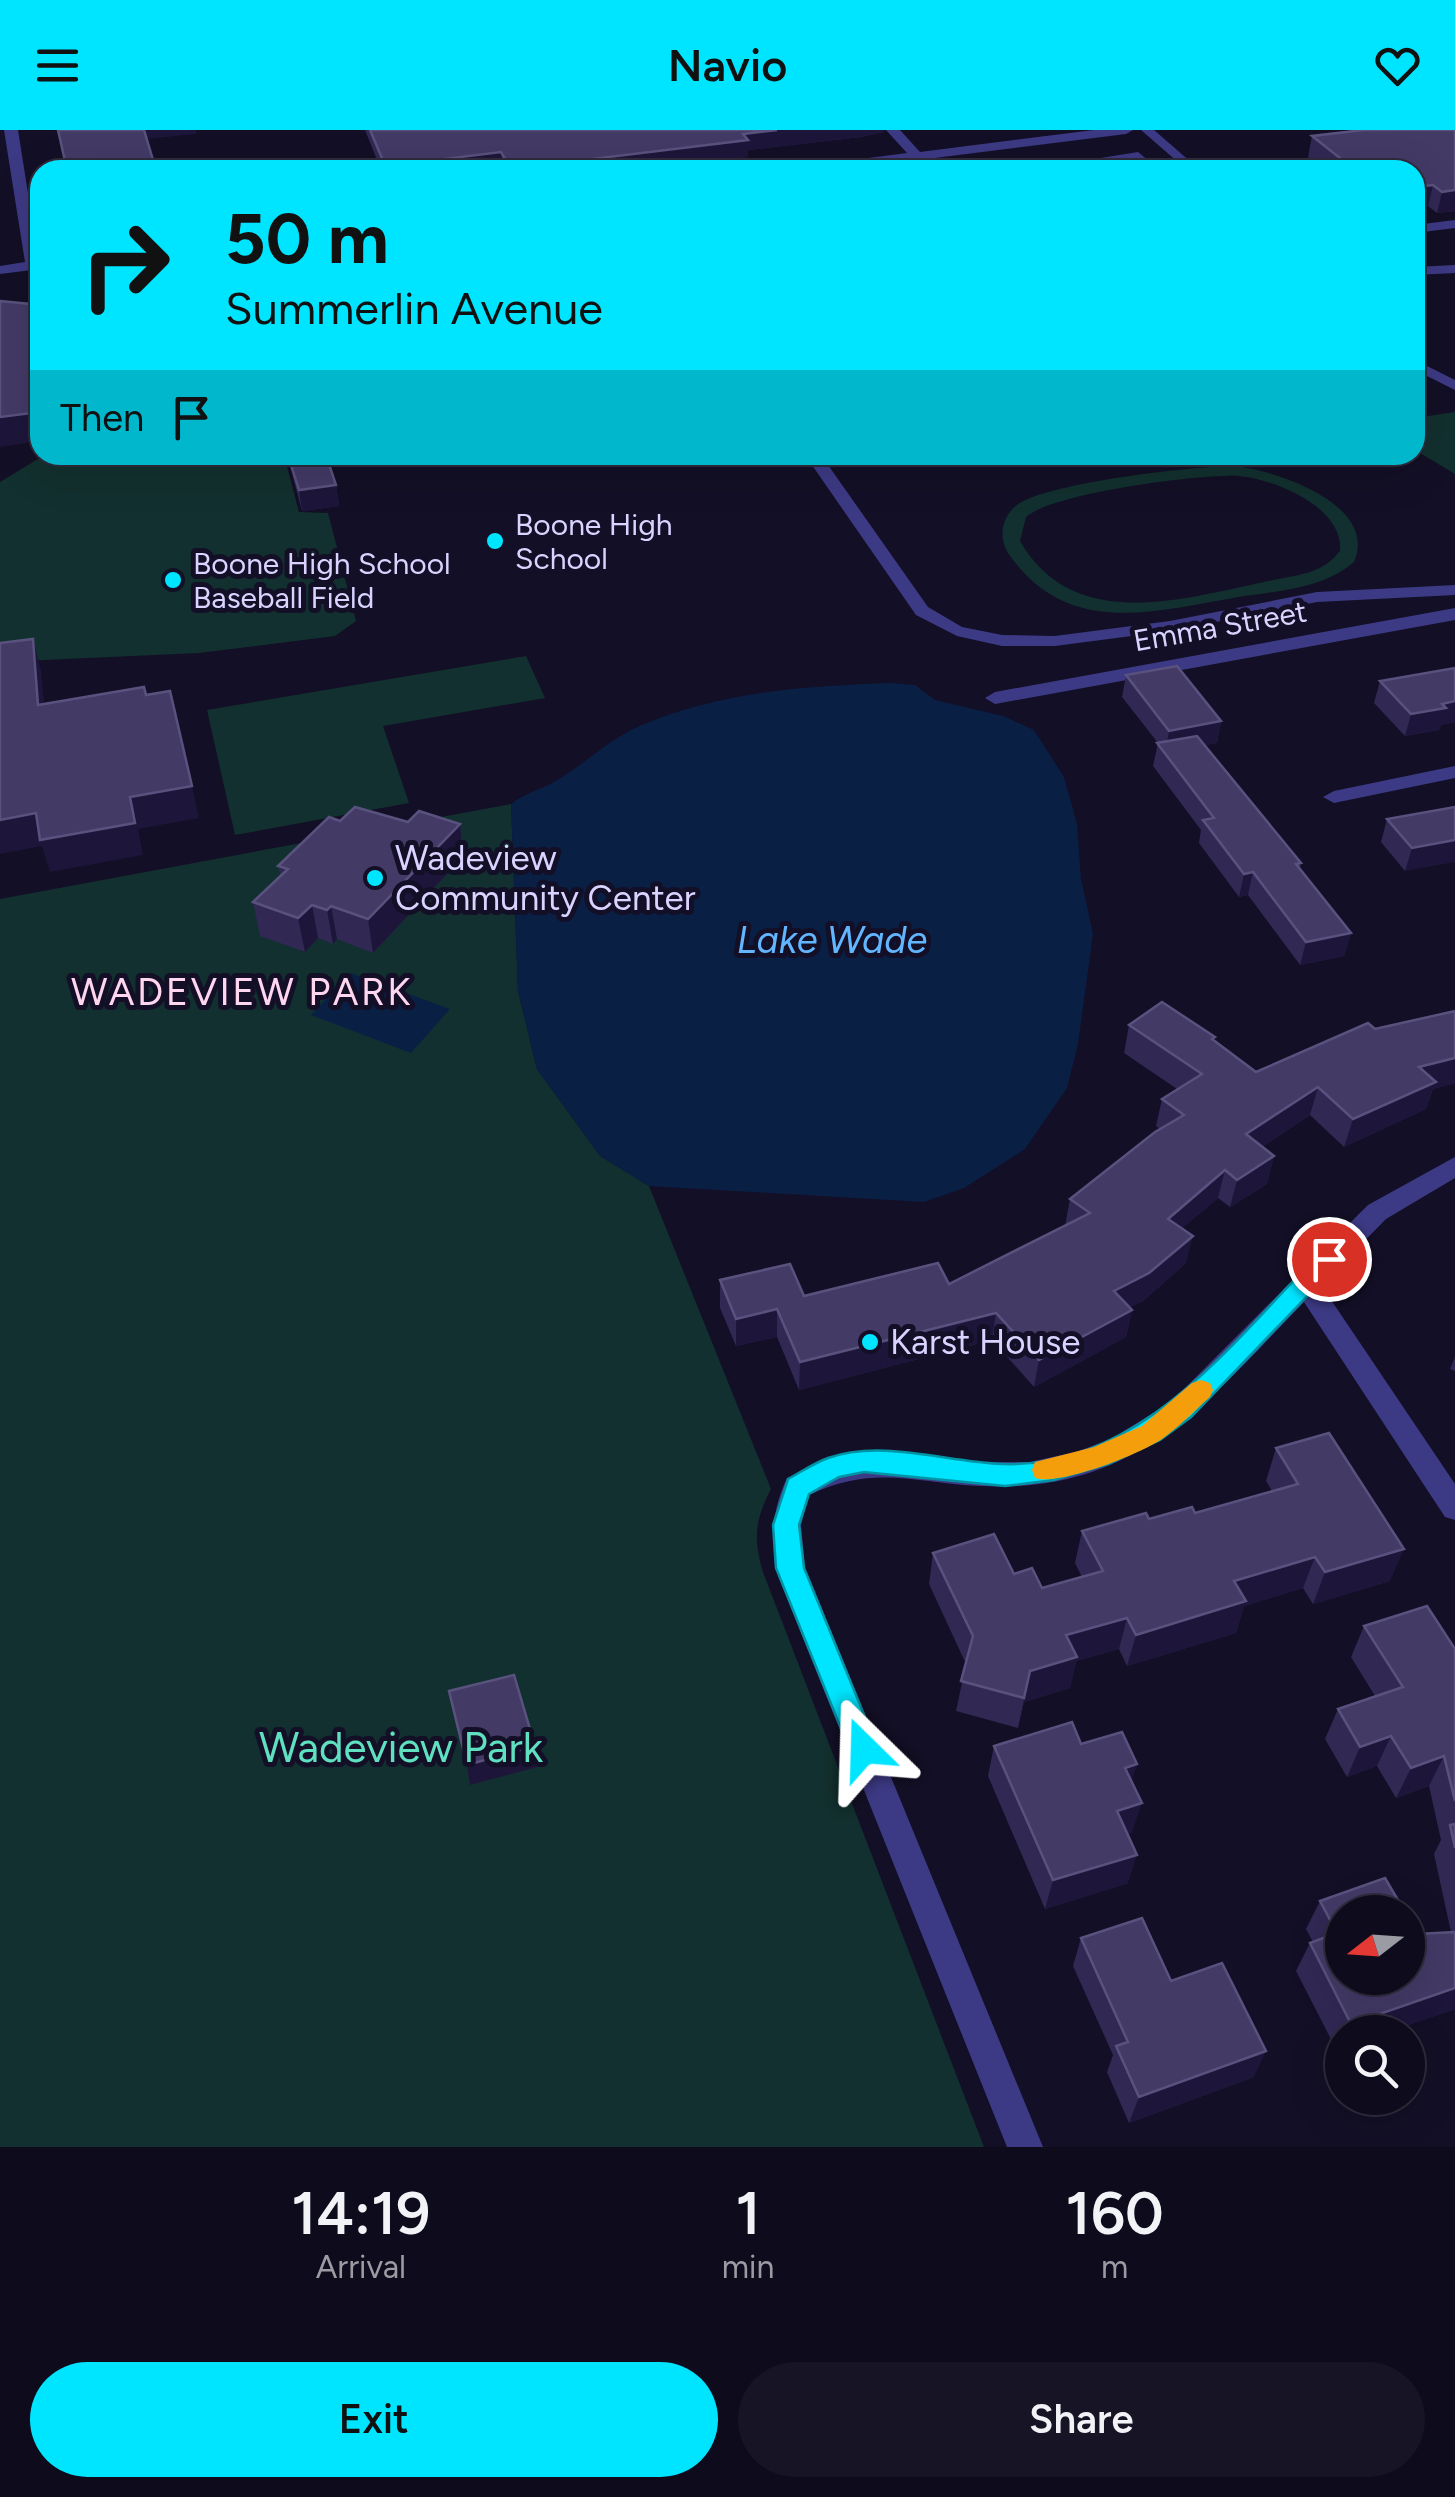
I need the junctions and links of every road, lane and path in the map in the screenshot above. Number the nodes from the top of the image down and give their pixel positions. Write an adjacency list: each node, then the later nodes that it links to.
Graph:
1 (892, 130): 6 (street)
2 (1126, 130): 4 (street)
3 (1147, 130): 10 (lane)
4 (1047, 135): 6 (street)
5 (10, 136): 13 (street)
6 (916, 156): 7 (street)
7 (885, 160)
8 (1108, 160): 9 (lane)
9 (1143, 160)
10 (1182, 160)
11 (1455, 224): 12 (street)
12 (1425, 228)
13 (30, 232)
14 (30, 266): 16 (street)
15 (1455, 269): 17 (lane)
16 (0, 270)
17 (1425, 270)
18 (1425, 370): 19 (lane)
19 (1455, 386)
20 (820, 465): 21 (lane)
21 (1455, 590)
22 (1455, 614): 23 (street, Emma Street)
23 (995, 698)
24 (1455, 772): 25 (street)
25 (1334, 797)
26 (1455, 1166): 27 (street)
27 (1305, 1282): 28 (street); 29 (street)
28 (1455, 1508)
29 (1025, 2147)

